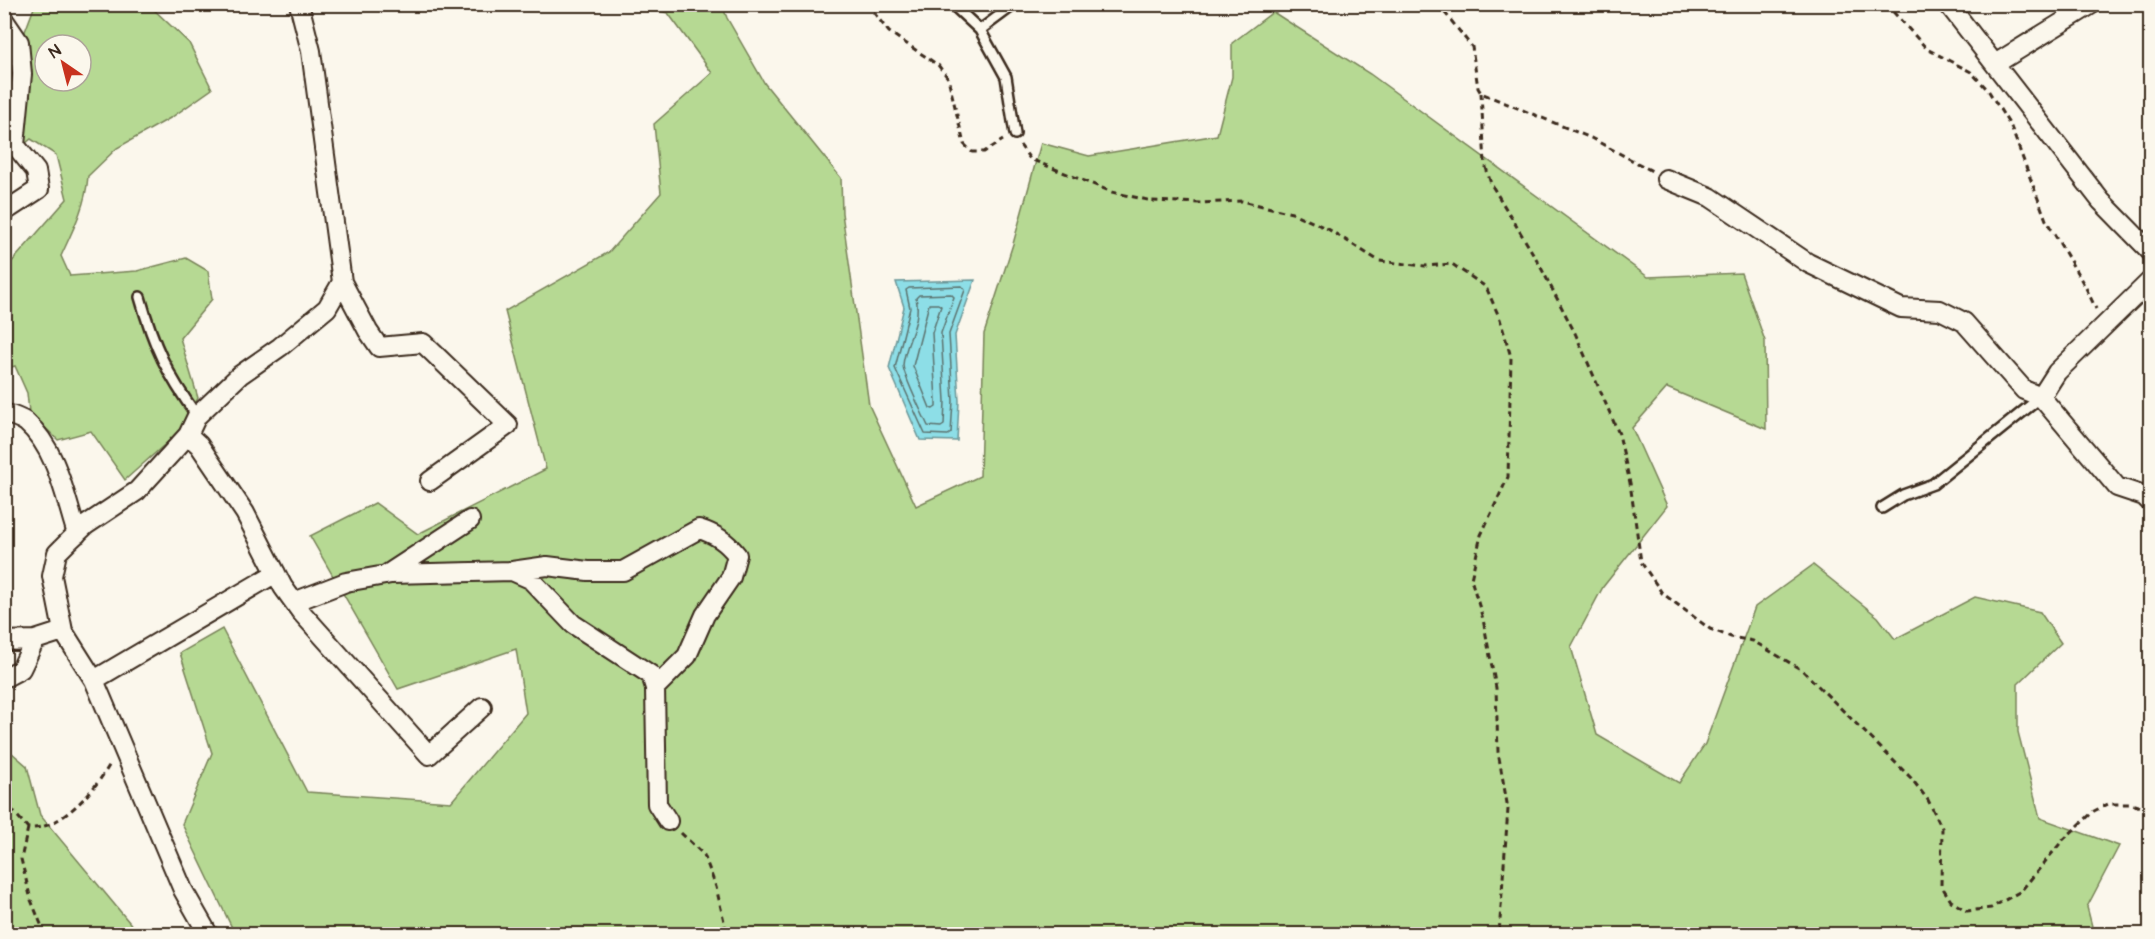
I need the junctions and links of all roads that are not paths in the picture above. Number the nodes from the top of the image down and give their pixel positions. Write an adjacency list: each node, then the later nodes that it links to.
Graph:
1 (299, 4): 14 (street)
2 (952, 4): 7 (lane)
3 (1015, 4): 7 (lane)
4 (1948, 4): 8 (street)
5 (2092, 4): 8 (street)
6 (4, 20): 11 (street)
7 (980, 30): 9 (lane)
8 (1995, 64): 12 (street)
9 (1015, 134)
10 (1666, 179): 16 (street)
11 (4, 212)
12 (2151, 251)
13 (2151, 281): 16 (street)
14 (342, 282): 18 (street); 20 (street)
15 (140, 297): 18 (lane)
16 (2041, 397): 21 (street); 22 (lane)
17 (4, 413): 24 (street)
18 (197, 416): 19 (street)
19 (188, 435): 24 (street); 26 (street)
20 (430, 481)
21 (2151, 502)
22 (1882, 508)
23 (470, 520): 27 (street)
24 (76, 534): 29 (street)
25 (512, 571): 27 (street); 34 (street); 34 (street)
26 (276, 573): 28 (street); 33 (street)
27 (384, 576): 28 (street)
28 (294, 602): 35 (street)
29 (63, 631): 30 (street); 33 (street)
30 (35, 640): 31 (street); 32 (street)
31 (4, 641)
32 (4, 678)
33 (94, 680): 37 (street)
34 (656, 688): 36 (street)
35 (482, 707)
36 (668, 821)
37 (208, 934)

